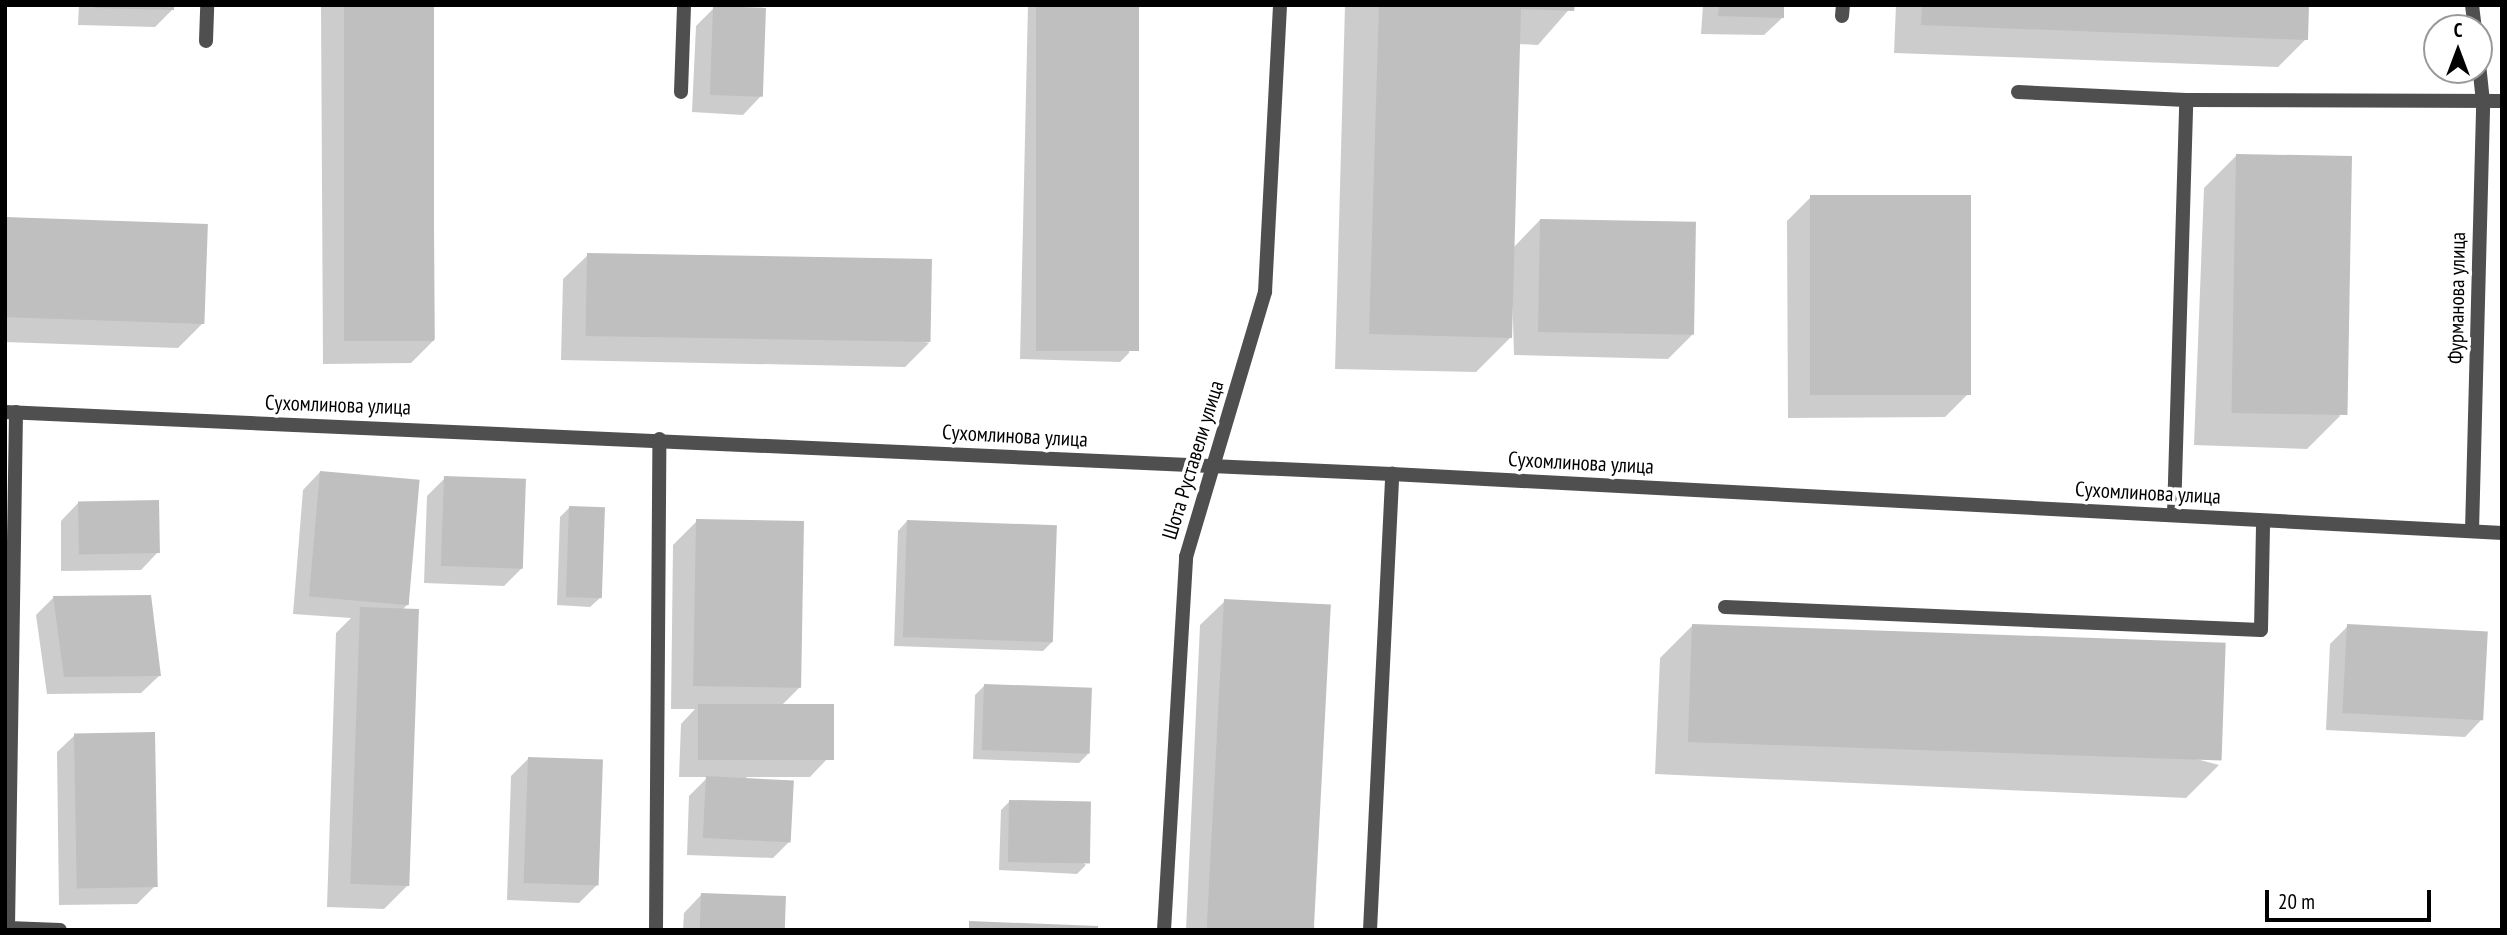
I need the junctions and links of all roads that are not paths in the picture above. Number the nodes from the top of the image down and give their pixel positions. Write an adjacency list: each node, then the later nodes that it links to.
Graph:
1 (207, 5): 4 (street)
2 (684, 5): 6 (street)
3 (1280, 5): 13 (street, Шота Руставели улица)
4 (206, 41)
5 (2481, 84): 9 (street, Фурманова улица)
6 (681, 92)
7 (2018, 92): 8 (street)
8 (2186, 100): 9 (street); 15 (street)
9 (2483, 102): 10 (street); 17 (street, Фурманова улица)
10 (2502, 102)
11 (11, 412): 12 (street, Сухомлинова улица); 20 (street, Сухомлинова улица)
12 (659, 439): 13 (street, Сухомлинова улица); 22 (street)
13 (1214, 467): 14 (street, Сухомлинова улица); 23 (street, Шота Руставели улица)
14 (1392, 474): 15 (street, Сухомлинова улица); 24 (street)
15 (2174, 515): 16 (street, Сухомлинова улица)
16 (2263, 521): 17 (street, Сухомлинова улица); 19 (street)
17 (2472, 531): 18 (street, Сухомлинова улица)
18 (2502, 533)
19 (1725, 607)
20 (8, 929): 21 (street, Сухомлинова улица)
21 (60, 930)
22 (656, 930)
23 (1164, 930)
24 (1370, 930)

